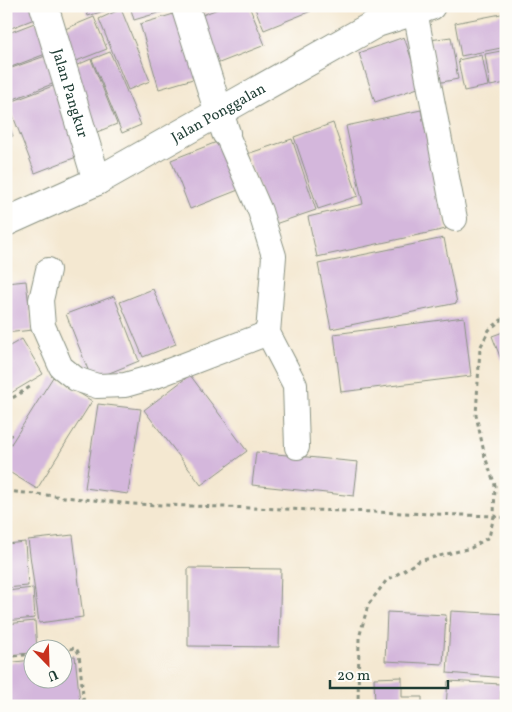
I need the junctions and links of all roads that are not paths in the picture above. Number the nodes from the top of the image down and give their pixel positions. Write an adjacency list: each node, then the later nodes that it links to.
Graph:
1 (44, 6): 6 (street, Jalan Pangkur)
2 (185, 6): 5 (street)
3 (423, 9): 4 (street, Jalan Ponggalan); 7 (lane)
4 (373, 15): 5 (street, Jalan Ponggalan)
5 (222, 123): 6 (street, Jalan Ponggalan); 10 (lane)
6 (97, 181): 8 (street, Jalan Ponggalan)
7 (455, 219)
8 (6, 222)
9 (48, 270): 10 (lane)
10 (268, 333): 11 (lane)
11 (297, 447)

